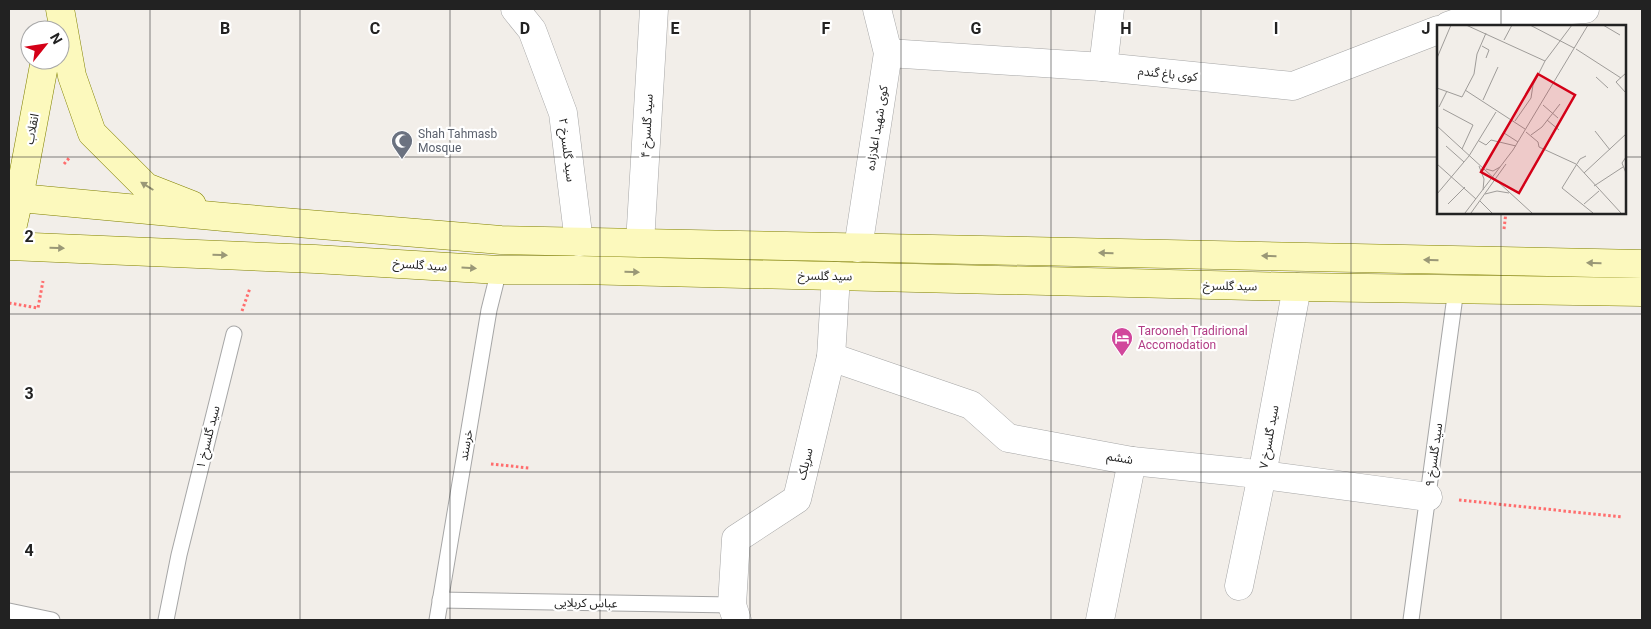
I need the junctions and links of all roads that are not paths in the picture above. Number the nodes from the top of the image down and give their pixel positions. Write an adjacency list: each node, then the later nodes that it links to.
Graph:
1 (60, 9): 13 (main road, one-way to 1)
2 (515, 9): 15 (street, سید گلسرخ ۲)
3 (654, 9): 16 (street, سید گلسرخ ۴)
4 (877, 9): 9 (street, کوی شهید اعلازاده)
5 (1110, 9): 10 (street)
6 (1584, 9): 7 (street)
7 (1451, 25)
8 (1437, 30): 10 (street, کوی باغ گندم)
9 (888, 53): 10 (street, کوی باغ گندم); 18 (street, کوی شهید اعلازاده)
10 (1103, 67)
11 (44, 70): 12 (main road, انقلاب)
12 (14, 198): 13 (main road); 14 (main road, انقلاب)
13 (224, 217): 15 (main road)
14 (9, 242)
15 (579, 242): 16 (main road)
16 (640, 243): 18 (main road)
17 (9, 246): 20 (main road, سید گلسرخ, one-way to 20)
18 (858, 248): 19 (main road, one-way to 18)
19 (1642, 264)
20 (499, 270): 21 (main road, سید گلسرخ, one-way to 21); 31 (lane, خرسند)
21 (836, 276): 22 (main road, سید گلسرخ); 26 (street, سرپلک)
22 (1297, 287): 23 (main road, سید گلسرخ); 28 (street, سید گلسرخ ۷)
23 (1456, 289): 24 (main road, سید گلسرخ); 29 (lane, سید گلسرخ ۹)
24 (1642, 292)
25 (234, 334): 35 (lane, سید گلسرخ ۱)
26 (831, 357): 27 (street, ششم); 33 (street, سرپلک)
27 (1132, 461): 28 (street, ششم); 37 (street)
28 (1262, 475): 29 (street, ششم); 30 (street, سید گلسرخ ۷)
29 (1428, 497): 38 (lane, سید گلسرخ ۹)
30 (1239, 586)
31 (440, 600): 33 (lane, عباس کربلایی); 36 (lane, خرسند)
32 (9, 611): 34 (lane)
33 (735, 613)
34 (52, 620)
35 (166, 620)
36 (437, 620)
37 (1100, 620)
38 (1411, 620)

